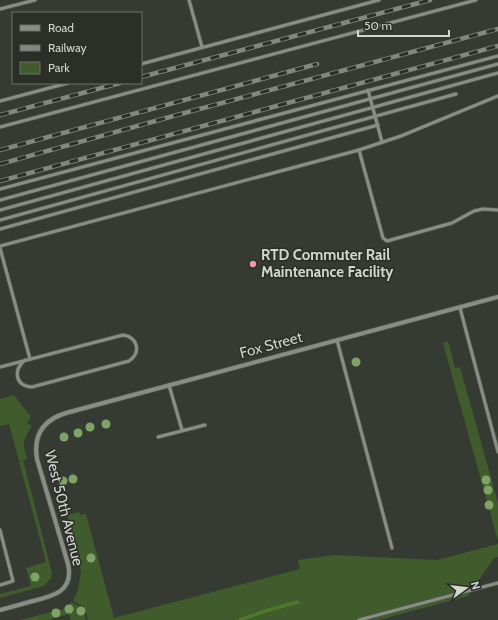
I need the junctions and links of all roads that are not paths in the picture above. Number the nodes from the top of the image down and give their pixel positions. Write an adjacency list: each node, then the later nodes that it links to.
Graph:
1 (35, 0): 5 (lane)
2 (189, 0): 6 (lane)
3 (379, 0): 6 (lane)
4 (476, 0): 20 (lane)
5 (0, 9)
6 (202, 47): 8 (lane)
7 (498, 56): 12 (lane)
8 (142, 64)
9 (498, 64): 15 (lane)
10 (498, 73): 17 (lane)
11 (64, 84): 16 (lane)
12 (368, 90): 15 (lane); 23 (lane)
13 (456, 94): 18 (lane)
14 (498, 96): 21 (lane)
15 (371, 98): 17 (lane); 24 (lane)
16 (0, 101)
17 (373, 107): 18 (lane); 25 (lane)
18 (375, 116): 19 (lane); 27 (lane)
19 (378, 125): 21 (lane); 28 (lane)
20 (0, 127)
21 (382, 142): 22 (lane)
22 (359, 150): 26 (lane); 29 (lane)
23 (0, 189)
24 (0, 200)
25 (0, 210)
26 (498, 210)
27 (0, 220)
28 (0, 229)
29 (0, 247): 33 (lane)
30 (498, 297): 31 (street, Fox Street)
31 (460, 308): 32 (street, Fox Street); 41 (lane)
32 (337, 340): 36 (street, Fox Street); 43 (lane)
33 (30, 359): 34 (lane); 34 (lane)
34 (24, 360): 35 (lane)
35 (0, 367)
36 (169, 385): 37 (street, Fox Street); 39 (lane)
37 (51, 419): 46 (street, West 50th Avenue)
38 (205, 424): 39 (lane)
39 (182, 430): 40 (lane)
40 (158, 437)
41 (498, 452)
42 (0, 530): 45 (lane)
43 (392, 548)
44 (498, 583): 47 (lane)
45 (0, 585)
46 (0, 610)
47 (360, 620)

